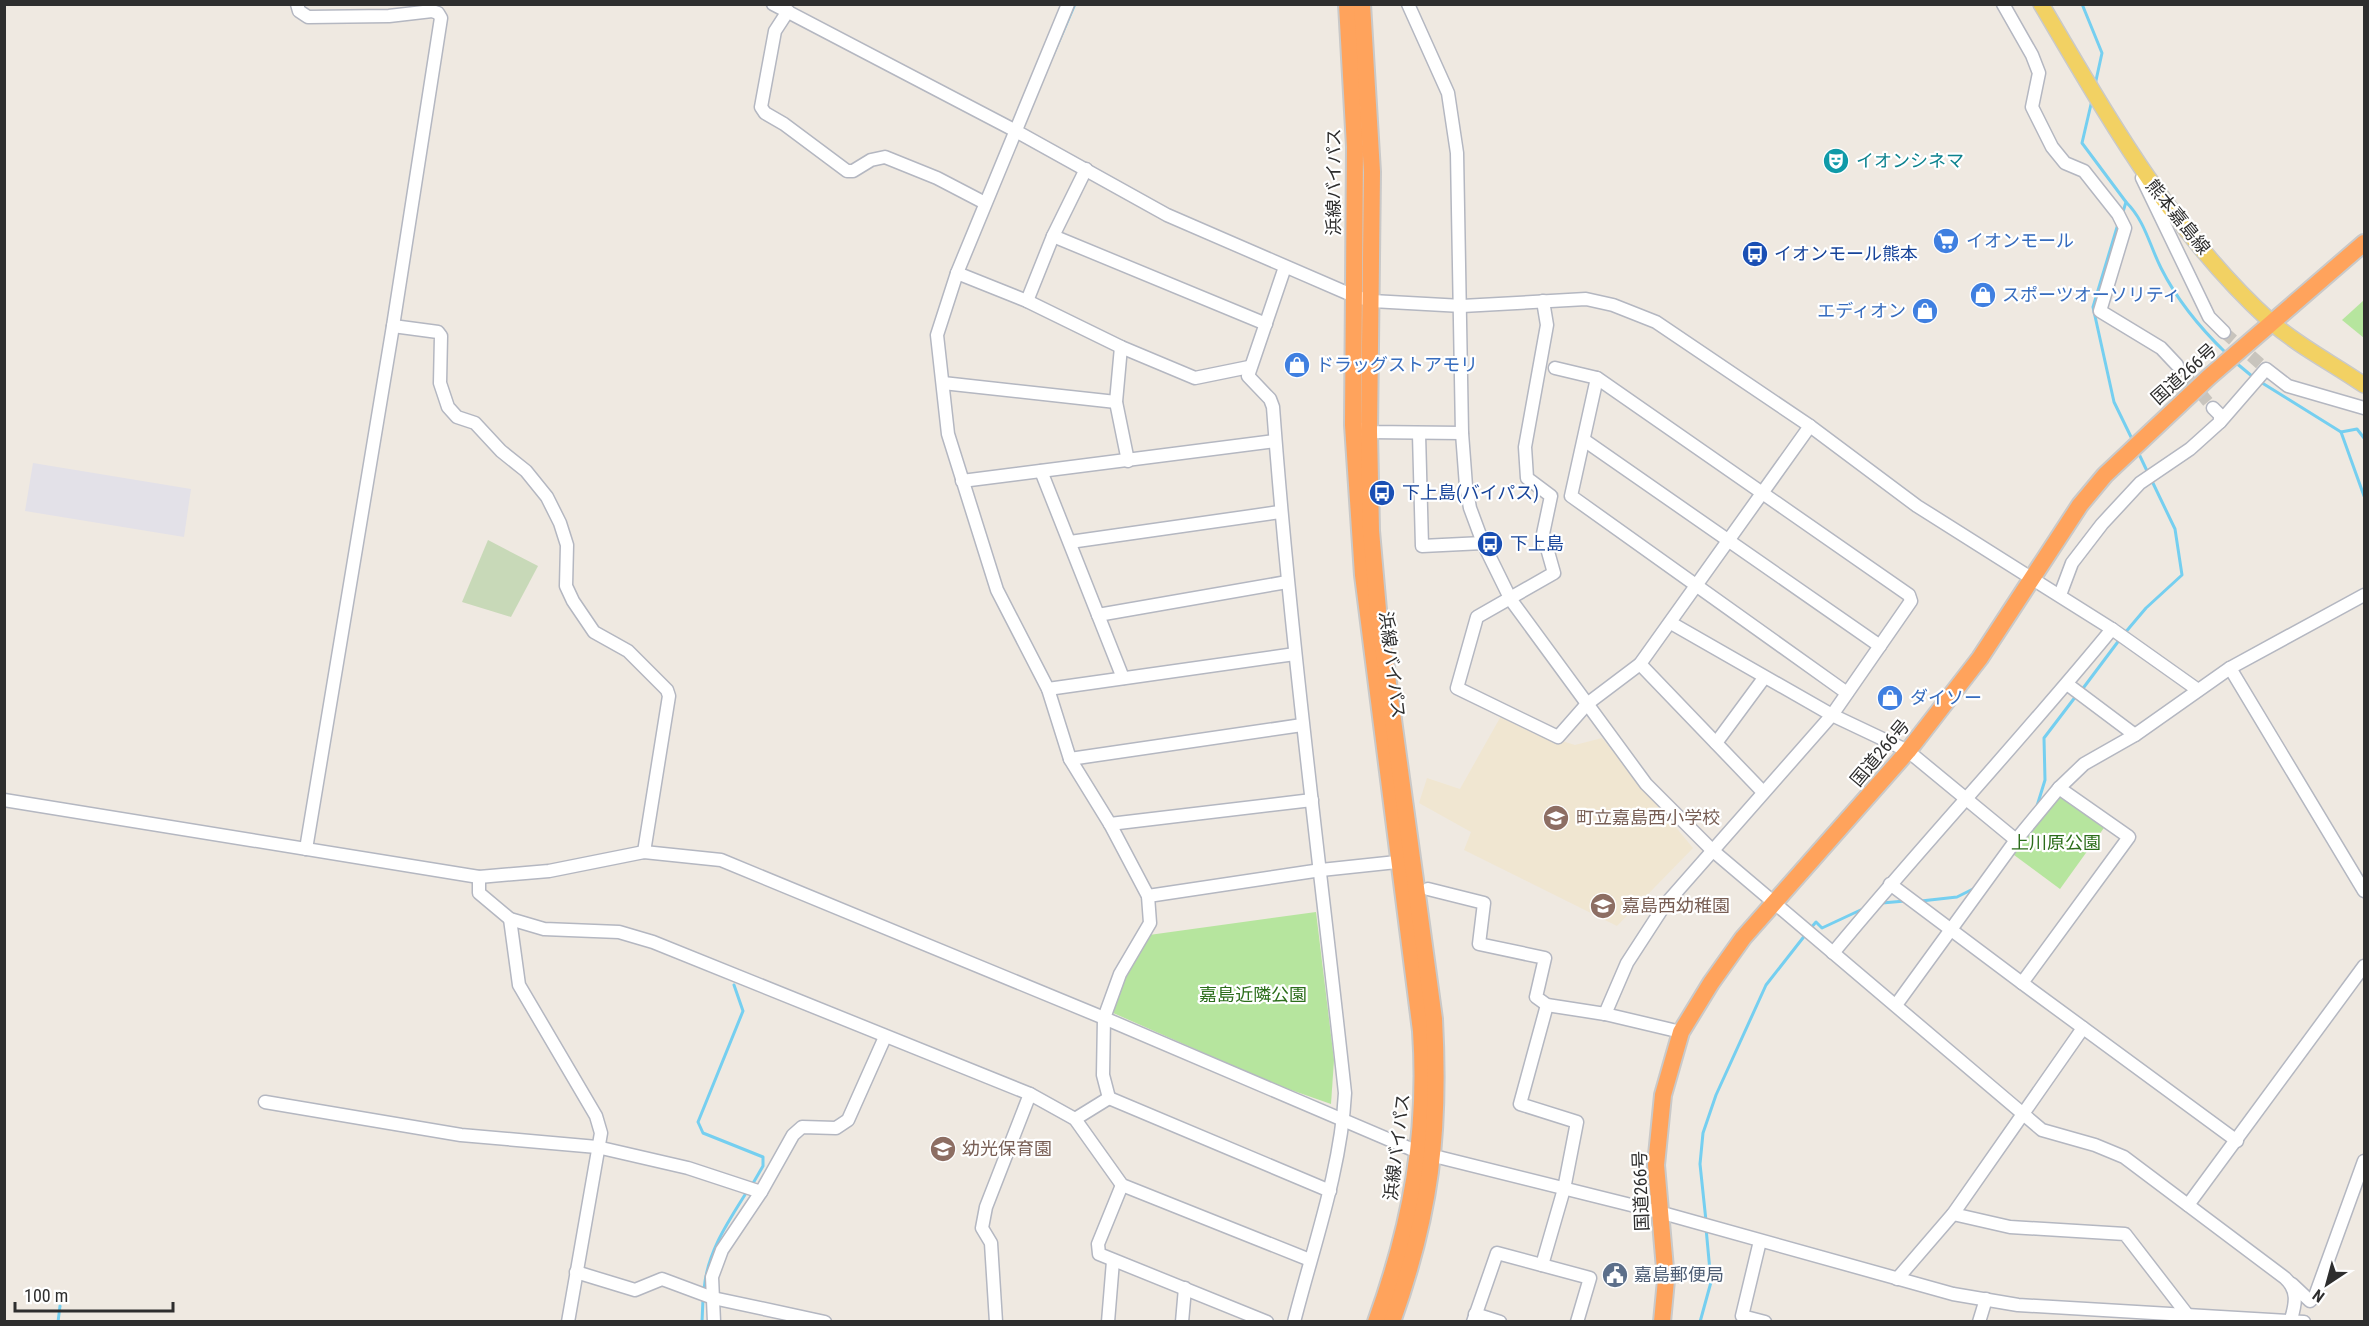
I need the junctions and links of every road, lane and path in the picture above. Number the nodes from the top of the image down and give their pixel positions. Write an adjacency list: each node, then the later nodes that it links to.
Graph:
1 (297, 4): 25 (street)
2 (773, 4): 9 (street)
3 (1068, 4): 10 (street)
4 (1347, 4): 18 (highway, 浜線バイパス)
5 (1362, 4): 20 (highway, 浜線バイパス)
6 (1408, 4): 22 (street)
7 (2003, 4): 28 (street)
8 (2042, 4): 11 (main road, 熊本嘉島線)
9 (788, 11): 10 (street); 13 (street)
10 (1014, 130): 12 (street); 13 (street)
11 (2134, 160): 23 (main road, 熊本嘉島線); 26 (street)
12 (1086, 169): 14 (street); 16 (street)
13 (985, 204): 17 (street)
14 (1053, 236): 19 (street); 24 (street)
15 (2364, 243): 23 (highway, 国道266号)
16 (1285, 267): 18 (street); 24 (street)
17 (957, 273): 19 (street); 32 (street)
18 (1354, 296): 20 (street); 39 (highway, 浜線バイパス)
19 (1027, 301): 27 (street)
20 (1372, 301): 22 (street); 39 (highway, 浜線バイパス)
21 (1543, 301): 22 (street); 38 (street); 57 (street)
22 (1462, 306): 40 (street)
23 (2271, 322): 33 (main road, 熊本嘉島線); 52 (highway, 国道266号)
24 (1266, 324): 29 (street)
25 (393, 326): 85 (street); 87 (street)
26 (2224, 333)
27 (1121, 347): 29 (street); 34 (street)
28 (2176, 365)
29 (1249, 368): 43 (street)
30 (1556, 368): 31 (street)
31 (1597, 378): 42 (street); 47 (street)
32 (942, 383): 34 (street); 46 (street)
33 (2364, 385)
34 (1116, 402): 44 (street)
35 (2213, 408): 37 (street)
36 (2364, 408): 37 (street)
37 (2220, 422): 55 (street)
38 (1810, 426): 47 (street); 52 (street)
39 (1361, 429): 41 (street); 88 (highway, 浜線バイパス)
40 (1462, 433): 41 (street); 51 (street)
41 (1419, 434): 51 (street)
42 (1584, 440): 49 (street); 54 (street)
43 (1275, 441): 44 (street); 48 (street)
44 (1128, 460): 45 (street)
45 (1041, 471): 46 (street); 50 (street)
46 (962, 481): 68 (street)
47 (1762, 494): 49 (street); 61 (street)
48 (1280, 512): 50 (street); 53 (street)
49 (1730, 540): 54 (street); 61 (street)
50 (1070, 542): 58 (street)
51 (1483, 543): 57 (street)
52 (2034, 578): 55 (street); 76 (highway, 国道266号)
53 (1287, 582): 58 (street); 62 (street)
54 (1698, 586): 59 (street); 70 (street)
55 (2060, 595): 60 (street)
56 (2364, 595): 64 (street)
57 (1511, 600): 71 (street); 71 (street)
58 (1098, 615): 65 (street)
59 (1671, 623): 63 (street); 66 (street)
60 (2112, 629): 67 (street); 69 (street)
61 (1880, 646): 70 (street)
62 (1295, 654): 65 (street); 73 (street)
63 (1640, 664): 71 (street); 75 (street)
64 (2230, 668): 69 (street); 93 (street)
65 (1123, 678): 68 (street)
66 (1764, 678): 72 (street); 75 (street)
67 (2067, 684): 74 (street); 80 (street)
68 (1048, 689): 77 (street)
69 (2198, 690): 74 (street)
70 (1847, 693): 72 (street)
71 (1587, 704): 86 (street)
72 (1832, 715): 76 (street); 79 (street)
73 (1302, 725): 77 (street); 82 (street)
74 (2135, 735): 78 (street)
75 (1716, 743): 79 (street)
76 (1908, 751): 80 (street); 95 (highway, 国道266号)
77 (1070, 759): 83 (street)
78 (2059, 788): 84 (street); 100 (street)
79 (1763, 792): 86 (street)
80 (1965, 799): 84 (street); 91 (street)
81 (4, 800): 85 (street)
82 (1312, 800): 83 (street); 89 (street)
83 (1110, 824): 94 (street)
84 (2016, 840): 97 (street)
85 (306, 849): 90 (street)
86 (1712, 850): 95 (street); 103 (street)
87 (644, 852): 90 (street); 104 (street)
88 (1406, 861): 89 (street); 116 (highway, 浜線バイパス)
89 (1320, 870): 94 (street); 113 (street)
90 (478, 877): 96 (street)
91 (1890, 884): 97 (street); 98 (street)
92 (1428, 889): 101 (street)
93 (2364, 891)
94 (1148, 896): 104 (street)
95 (1773, 902): 98 (street); 106 (highway, 国道266号)
96 (510, 919): 107 (street); 115 (street)
97 (1952, 928): 100 (street); 102 (street)
98 (1833, 953): 102 (street)
99 (2364, 966): 114 (street)
100 (2022, 983): 105 (street)
101 (1547, 1005): 103 (street); 119 (street)
102 (1896, 1005): 111 (street)
103 (1605, 1014): 106 (street)
104 (1104, 1018): 109 (street); 113 (street)
105 (2083, 1028): 111 (street); 114 (street)
106 (1682, 1032): 123 (highway, 国道266号)
107 (885, 1037): 108 (street); 121 (street)
108 (1030, 1094): 112 (street); 141 (street)
109 (1109, 1098): 112 (street); 120 (street)
110 (265, 1102): 115 (street)
111 (2021, 1114): 122 (street); 124 (street)
112 (1075, 1119): 118 (street)
113 (1344, 1120): 116 (street); 120 (street)
114 (2237, 1141): 122 (street)
115 (597, 1147): 121 (street); 129 (street)
116 (1426, 1154): 119 (street); 146 (highway, 浜線バイパス); 147 (highway, 浜線バイパス)
117 (2364, 1161): 131 (street)
118 (1122, 1185): 126 (street); 127 (street)
119 (1564, 1189): 123 (street); 128 (street)
120 (1330, 1191): 126 (street)
121 (761, 1192): 133 (street)
122 (2188, 1205): 131 (street)
123 (1659, 1212): 125 (street); 150 (highway, 国道266号)
124 (1953, 1214): 130 (street); 135 (street)
125 (1760, 1241): 130 (street); 151 (street)
126 (1310, 1260): 145 (street)
127 (1113, 1261): 132 (street); 142 (street)
128 (1542, 1265): 136 (street); 149 (street)
129 (576, 1272): 133 (street); 138 (street)
130 (1897, 1279): 134 (street)
131 (2292, 1284): 137 (street)
132 (1185, 1287): 143 (street); 144 (street)
133 (713, 1298): 139 (street); 140 (street)
134 (1986, 1299): 135 (street); 152 (street)
135 (2186, 1313): 137 (street)
136 (1474, 1318): 148 (street)
137 (2291, 1319): 153 (street)
138 (568, 1322)
139 (714, 1322)
140 (825, 1322)
141 (996, 1322)
142 (1108, 1322)
143 (1182, 1322)
144 (1267, 1322)
145 (1294, 1322)
146 (1376, 1322)
147 (1392, 1322)
148 (1500, 1322)
149 (1577, 1322)
150 (1662, 1322)
151 (1765, 1322)
152 (1979, 1322)
153 (2304, 1322)

